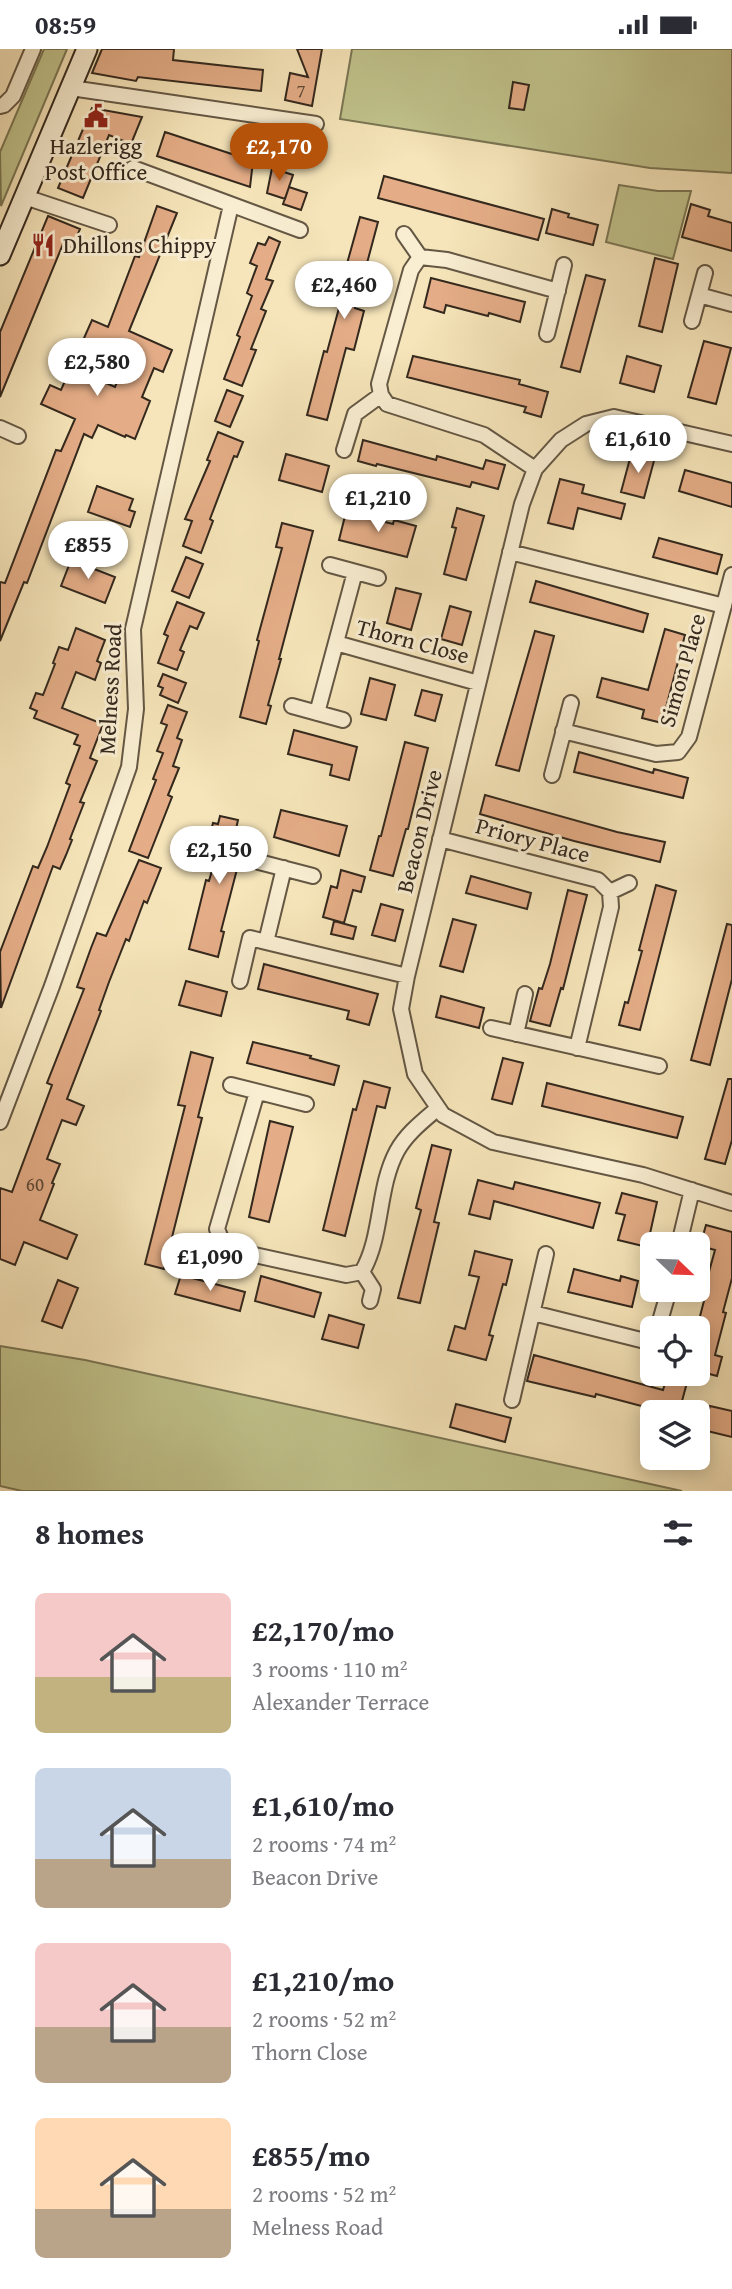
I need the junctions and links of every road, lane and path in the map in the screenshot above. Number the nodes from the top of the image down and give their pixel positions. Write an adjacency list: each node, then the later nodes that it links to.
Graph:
1 (33, 49): 4 (street)
2 (87, 49): 3 (street)
3 (71, 88): 5 (street); 7 (street)
4 (2, 106)
5 (316, 124)
6 (133, 168): 8 (street)
7 (25, 197): 9 (street); 12 (street)
8 (231, 205): 10 (street); 59 (street, Melness Road)
9 (109, 225)
10 (300, 230)
11 (404, 234): 13 (street)
12 (0, 255)
13 (420, 257): 16 (street); 21 (street)
14 (564, 265): 16 (street)
15 (705, 273): 17 (street)
16 (558, 291): 20 (street)
17 (699, 295): 18 (street); 19 (street)
18 (732, 304)
19 (692, 321)
20 (547, 334)
21 (381, 395): 25 (street); 26 (street)
22 (0, 428): 23 (street)
23 (18, 436)
24 (732, 444): 26 (street, Beacon Drive)
25 (344, 450)
26 (535, 469): 27 (street, Beacon Drive)
27 (510, 552): 32 (street, Simon Place); 34 (street, Beacon Drive)
28 (330, 565): 29 (street)
29 (355, 572): 31 (street); 33 (street, Thorn Close)
30 (732, 575): 32 (street, Simon Place)
31 (378, 578)
32 (724, 607): 39 (street, Simon Place)
33 (336, 643): 34 (street, Thorn Close); 37 (street, Thorn Close)
34 (478, 683): 41 (street, Beacon Drive)
35 (571, 703): 39 (street)
36 (292, 706): 37 (street)
37 (317, 713): 38 (street)
38 (342, 720)
39 (563, 731): 40 (street)
40 (552, 775)
41 (440, 839): 46 (street, Priory Place); 48 (street, Beacon Drive)
42 (259, 862): 43 (street)
43 (284, 869): 44 (street); 47 (street)
44 (313, 876)
45 (629, 883): 46 (street, Priory Place)
46 (610, 892): 53 (street, Priory Place)
47 (266, 941): 48 (street); 49 (street)
48 (407, 976): 58 (street, Beacon Drive)
49 (240, 981)
50 (525, 994): 52 (street)
51 (491, 1028): 52 (street)
52 (516, 1034): 53 (street)
53 (578, 1048): 54 (street)
54 (659, 1066)
55 (231, 1085): 56 (street)
56 (257, 1092): 57 (street); 63 (street)
57 (306, 1104)
58 (438, 1108): 60 (street, Beacon Drive); 66 (street)
59 (0, 1122)
60 (692, 1190): 61 (street, Beacon Drive); 62 (street)
61 (732, 1203)
62 (682, 1232)
63 (224, 1246): 65 (street); 66 (street)
64 (546, 1254): 68 (street)
65 (193, 1257)
66 (362, 1272): 67 (street)
67 (370, 1301)
68 (533, 1313): 69 (street); 70 (street)
69 (640, 1340)
70 (512, 1400)

